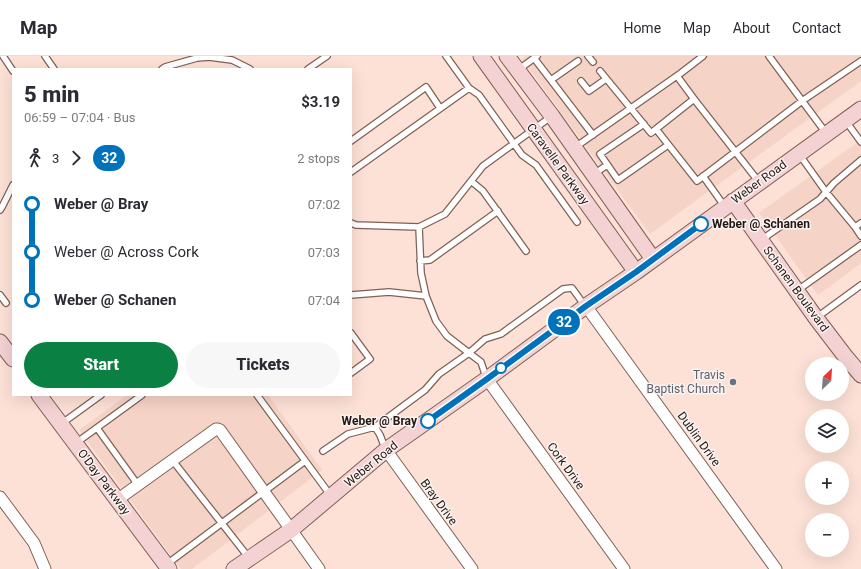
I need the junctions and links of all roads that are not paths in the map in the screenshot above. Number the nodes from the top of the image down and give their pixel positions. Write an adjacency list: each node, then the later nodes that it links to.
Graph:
1 (3, 56): 19 (lane)
2 (45, 56): 15 (lane)
3 (327, 56): 18 (lane)
4 (446, 56): 26 (lane)
5 (481, 56): 36 (street, Caravelle Parkway)
6 (508, 56): 20 (street, Caravelle Parkway)
7 (585, 56): 14 (lane)
8 (703, 56): 22 (lane)
9 (769, 56): 28 (lane)
10 (209, 57): 16 (lane); 17 (lane)
11 (536, 57): 20 (lane); 24 (lane)
12 (578, 61): 24 (lane)
13 (861, 61): 28 (lane)
14 (593, 62)
15 (53, 68)
16 (164, 68)
17 (248, 68)
18 (309, 68)
19 (12, 70)
20 (518, 70): 32 (street, Caravelle Parkway)
21 (600, 71): 23 (lane)
22 (677, 76): 27 (lane); 30 (lane)
23 (606, 79): 25 (lane); 30 (lane)
24 (551, 80): 38 (lane)
25 (581, 81)
26 (469, 88): 29 (lane); 41 (lane)
27 (694, 99): 35 (lane); 44 (lane)
28 (802, 101): 37 (lane); 44 (lane)
29 (440, 108): 39 (lane); 48 (lane)
30 (631, 109): 34 (lane); 38 (lane)
31 (861, 109): 33 (street, Weber Road)
32 (552, 116): 36 (lane); 43 (street, Caravelle Parkway)
33 (845, 120): 37 (street, Weber Road); 40 (lane)
34 (644, 124): 35 (lane); 47 (lane)
35 (656, 129): 42 (lane)
36 (534, 130): 41 (lane); 69 (street, Caravelle Parkway)
37 (827, 134): 45 (street, Weber Road)
38 (593, 135): 43 (lane)
39 (352, 140)
40 (861, 142)
41 (514, 144): 51 (lane); 58 (lane)
42 (668, 145): 47 (lane); 50 (lane)
43 (574, 148): 49 (street, Caravelle Parkway)
44 (736, 152): 50 (lane); 52 (lane)
45 (799, 154): 52 (street, Weber Road); 54 (lane)
46 (861, 160): 54 (lane)
47 (607, 165): 49 (lane)
48 (352, 171)
49 (593, 174): 67 (street, Caravelle Parkway)
50 (703, 176): 55 (lane)
51 (471, 181): 57 (lane); 61 (lane)
52 (759, 183): 55 (street, Weber Road)
53 (12, 187): 56 (lane)
54 (826, 192): 62 (lane); 64 (lane)
55 (729, 204): 64 (street, Schanen Boulevard); 67 (street, Weber Road)
56 (0, 210)
57 (498, 211): 66 (lane); 68 (lane)
58 (577, 222)
59 (861, 222): 62 (lane)
60 (352, 223): 61 (lane)
61 (419, 227): 68 (lane)
62 (855, 227): 63 (lane)
63 (861, 236)
64 (761, 240): 71 (street, Schanen Boulevard)
65 (861, 245): 71 (lane)
66 (526, 251)
67 (653, 259): 69 (street, Weber Road)
68 (420, 261): 74 (lane)
69 (636, 272): 76 (street, Weber Road)
70 (861, 285): 77 (lane)
71 (798, 290): 77 (street, Schanen Boulevard)
72 (352, 294): 74 (lane)
73 (0, 295): 75 (lane)
74 (426, 296): 80 (lane)
75 (6, 303)
76 (586, 306): 80 (lane); 84 (street, Weber Road); 111 (street, Dublin Drive)
77 (816, 318): 83 (street, Schanen Boulevard)
78 (352, 334): 82 (lane)
79 (0, 342): 81 (street)
80 (469, 354): 84 (lane); 90 (lane)
81 (12, 359)
82 (352, 372)
83 (861, 375)
84 (487, 379): 93 (street, Weber Road); 110 (street, Cork Drive)
85 (40, 396): 89 (street, O'Day Parkway)
86 (100, 396): 89 (lane)
87 (141, 396): 91 (lane)
88 (258, 396): 96 (lane)
89 (61, 424): 92 (street, O'Day Parkway)
90 (375, 427): 93 (lane); 94 (lane)
91 (97, 428): 92 (lane); 97 (lane)
92 (76, 444): 101 (street, O'Day Parkway)
93 (386, 450): 99 (street, Weber Road); 109 (street, Bray Drive)
94 (323, 451)
95 (172, 461): 97 (street); 98 (street); 102 (lane)
96 (305, 461): 98 (lane); 99 (lane)
97 (138, 485): 101 (street)
98 (263, 492): 102 (lane); 103 (street)
99 (331, 496): 103 (street, Weber Road)
100 (1, 500): 106 (street)
101 (117, 500): 105 (street, O'Day Parkway)
102 (222, 523): 104 (lane); 105 (lane)
103 (291, 530): 104 (street, Weber Road); 108 (street)
104 (249, 558): 107 (street, Weber Road)
105 (167, 567)
106 (45, 569)
107 (234, 569)
108 (319, 569)
109 (472, 569)
110 (624, 569)
111 (776, 569)

